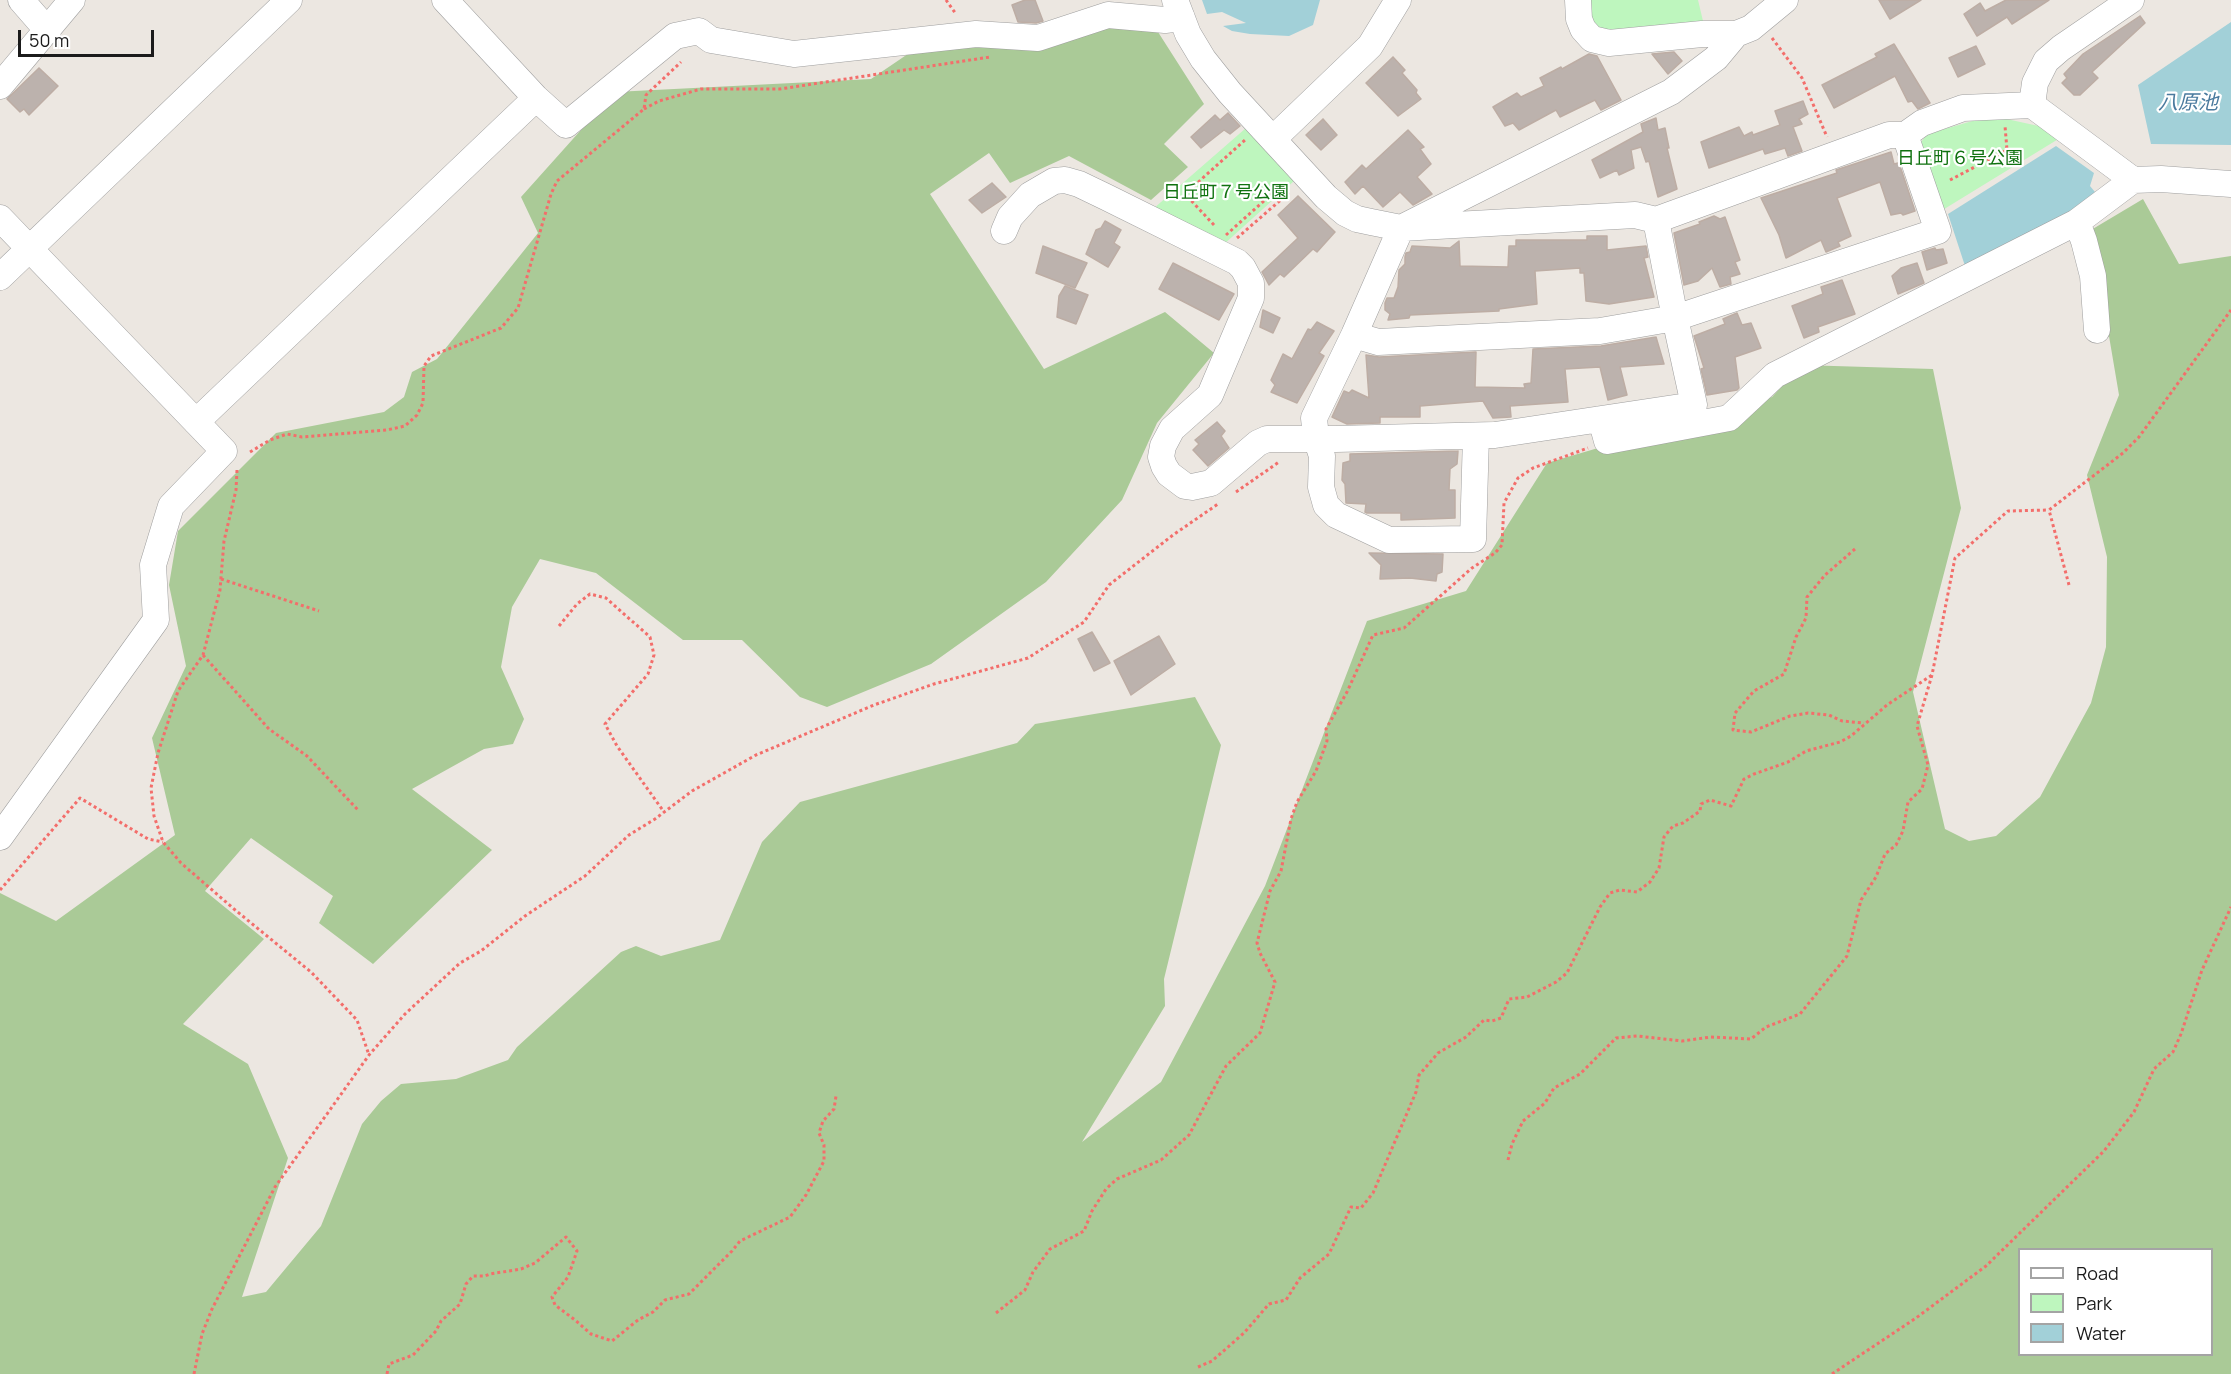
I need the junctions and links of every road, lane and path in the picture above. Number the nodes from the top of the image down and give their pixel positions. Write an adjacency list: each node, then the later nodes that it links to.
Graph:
1 (21, 0): 11 (street)
2 (72, 0): 11 (street)
3 (289, 0): 34 (street)
4 (445, 0): 16 (street)
5 (1398, 0): 21 (street)
6 (1578, 0): 12 (street)
7 (1785, 0): 10 (street)
8 (2131, 0): 17 (street)
9 (1179, 9): 13 (street); 21 (street)
10 (1760, 21): 12 (street); 22 (path)
11 (48, 31): 15 (street)
12 (1736, 34): 31 (street)
13 (711, 40): 16 (street); 19 (path)
14 (992, 57): 19 (path)
15 (0, 87)
16 (536, 99): 40 (street)
17 (2032, 105): 18 (street); 25 (street)
18 (2004, 106): 20 (street); 24 (path)
19 (644, 109): 46 (path)
20 (1905, 135): 22 (street); 37 (street)
21 (1261, 138): 23 (street); 30 (path)
22 (1835, 155): 28 (street)
23 (1301, 170): 31 (street); 33 (path); 33 (path)
24 (1950, 180)
25 (2133, 180): 26 (street); 29 (street)
26 (2231, 184)
27 (0, 218): 34 (street)
28 (1656, 220): 31 (street); 37 (street)
29 (2077, 222): 38 (street); 41 (street)
30 (1216, 228)
31 (1401, 228): 39 (street)
32 (1004, 231): 33 (street)
33 (1222, 245): 43 (street)
34 (29, 248): 35 (street); 40 (street)
35 (0, 277)
36 (2231, 310): 49 (path)
37 (1675, 318): 39 (street); 41 (street)
38 (2097, 330)
39 (1354, 335): 44 (street)
40 (196, 422): 45 (street)
41 (1604, 430): 42 (street); 67 (path)
42 (1476, 436): 44 (street); 44 (street)
43 (1290, 438): 44 (street); 47 (path)
44 (1316, 438)
45 (224, 452): 51 (path); 60 (street)
46 (250, 452)
47 (1231, 496)
48 (1221, 502): 59 (path)
49 (2049, 510): 52 (path); 56 (path)
50 (1855, 549): 57 (path)
51 (221, 579): 53 (path); 55 (path)
52 (2069, 585)
53 (319, 612)
54 (559, 626): 59 (path)
55 (203, 655): 58 (path); 61 (path)
56 (1932, 675): 57 (path); 66 (path)
57 (1866, 723): 68 (path)
58 (358, 810)
59 (664, 812): 64 (path)
60 (0, 837)
61 (163, 842): 62 (path); 64 (path)
62 (0, 890)
63 (2231, 907): 71 (path)
64 (369, 1055): 69 (path)
65 (836, 1096): 70 (path)
66 (1508, 1160)
67 (996, 1312)
68 (1198, 1367)
69 (194, 1374)
70 (387, 1374)
71 (1832, 1374)

